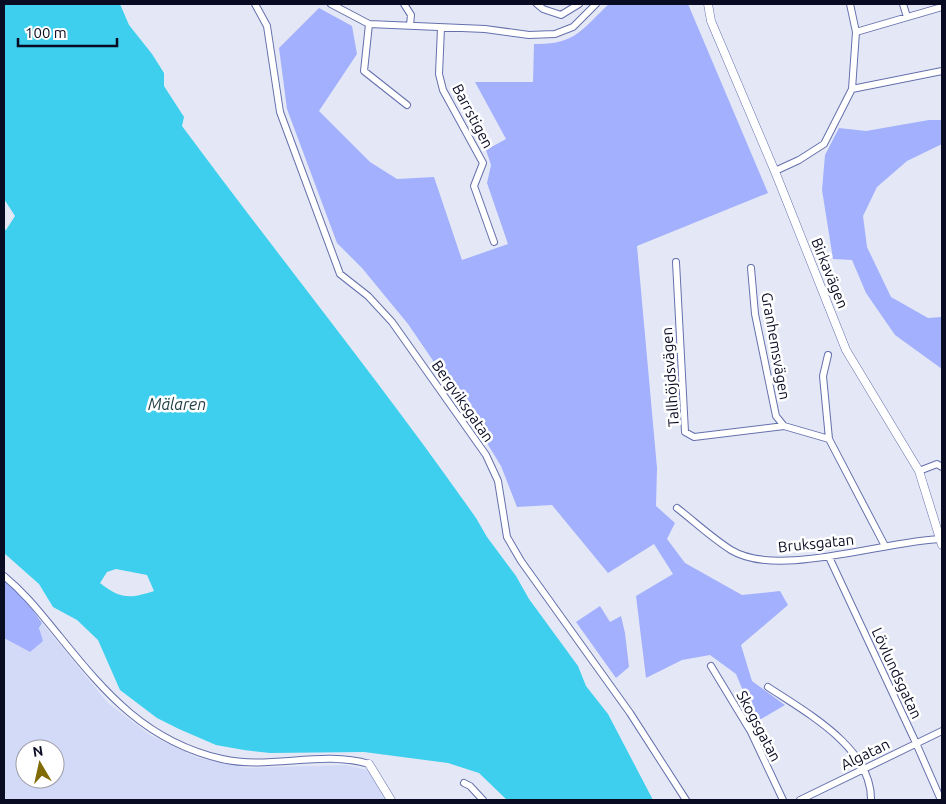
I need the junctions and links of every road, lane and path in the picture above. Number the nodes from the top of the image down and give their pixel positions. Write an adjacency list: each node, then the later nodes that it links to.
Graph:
1 (256, 4): 42 (street, Bergviksgatan)
2 (331, 4): 12 (street)
3 (404, 4): 13 (street)
4 (537, 4): 5 (street)
5 (579, 4)
6 (596, 4): 14 (street)
7 (708, 4): 19 (street, Birkavägen)
8 (850, 4): 15 (street)
9 (903, 4): 11 (street)
10 (942, 7): 11 (street)
11 (907, 17): 15 (street)
12 (370, 24): 13 (street); 18 (street)
13 (410, 25): 14 (street)
14 (441, 28): 20 (street, Barrstigen)
15 (856, 32): 17 (street)
16 (942, 71): 17 (street)
17 (852, 89): 19 (street)
18 (407, 105)
19 (775, 171): 27 (street, Birkavägen)
20 (494, 242)
21 (676, 262): 24 (street, Tallhöjdsvägen)
22 (751, 268): 24 (street, Granhemsvägen)
23 (828, 354): 25 (street)
24 (784, 426): 25 (street, Tallhöjdsvägen)
25 (829, 439): 30 (street)
26 (942, 467): 27 (street)
27 (919, 471): 29 (street, Birkavägen)
28 (677, 508): 31 (street, Bruksgatan)
29 (942, 541): 30 (street, Bruksgatan)
30 (885, 546): 31 (street, Bruksgatan)
31 (829, 557): 36 (street, Lövlundsgatan)
32 (4, 576): 37 (street)
33 (711, 666): 43 (street, Skogsgatan)
34 (768, 687): 38 (street)
35 (942, 731): 36 (street, Algatan)
36 (916, 743): 38 (street, Algatan); 46 (street, Lövlundsgatan)
37 (369, 764): 40 (street)
38 (865, 769): 44 (street, Algatan); 45 (street)
39 (464, 784): 41 (street)
40 (391, 800)
41 (483, 800)
42 (686, 800)
43 (783, 800)
44 (800, 800)
45 (871, 800)
46 (941, 800)

